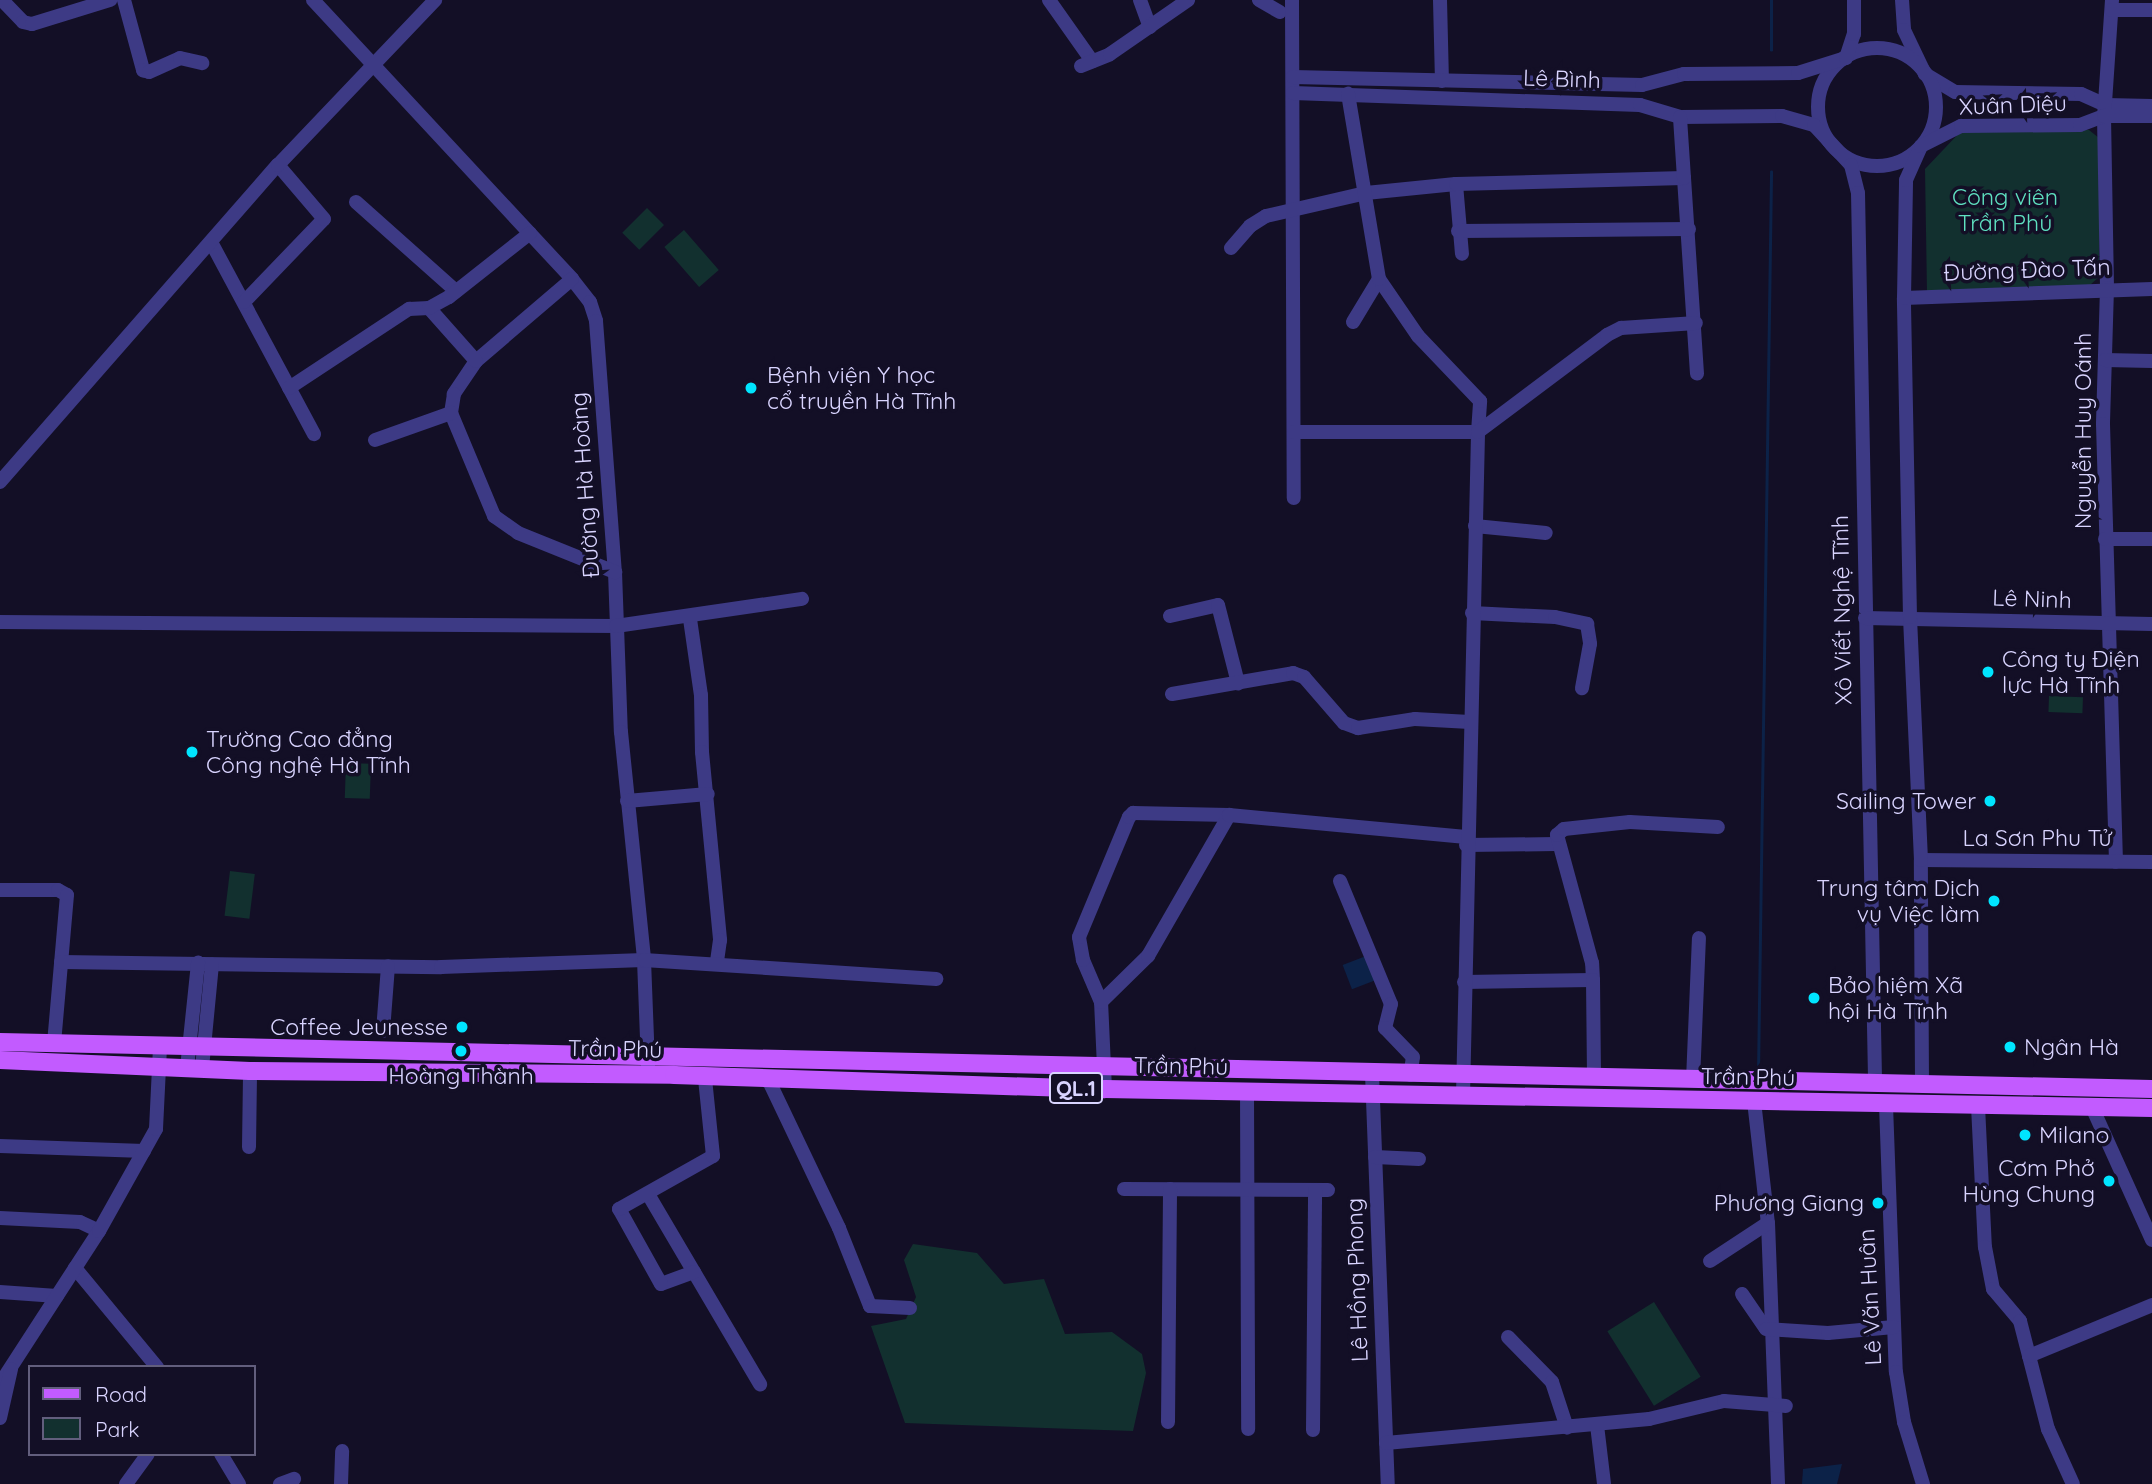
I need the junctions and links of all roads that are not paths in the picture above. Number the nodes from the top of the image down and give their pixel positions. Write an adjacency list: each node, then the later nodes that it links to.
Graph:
1 (2, 0): 2 (street)
2 (110, 0)
3 (124, 0): 20 (street)
4 (313, 0): 19 (street, Đường Hà Hoàng)
5 (435, 0): 19 (street)
6 (1049, 0): 17 (street)
7 (1140, 0): 17 (street)
8 (1188, 0): 17 (street)
9 (1259, 0): 16 (street)
10 (1292, 0): 22 (street)
11 (1440, 0): 23 (street)
12 (1854, 0): 18 (street)
13 (1902, 0): 21 (street)
14 (2112, 5): 15 (street); 29 (street, Nguyễn Huy Oánh)
15 (2152, 10)
16 (1280, 12)
17 (1150, 27)
18 (1844, 59): 21 (street); 24 (street, Lê Bình); 32 (street)
19 (373, 62): 34 (street); 42 (street, Đường Hà Hoàng)
20 (202, 63)
21 (1925, 74): 29 (street, Xuân Diệu); 33 (street)
22 (1293, 77): 23 (street, Lê Bình); 25 (street)
23 (1443, 81): 24 (street, Lê Bình)
24 (1642, 85): 27 (street)
25 (1293, 93): 26 (street, Lê Bình); 39 (street)
26 (1348, 93): 27 (street, Lê Bình); 37 (street)
27 (1640, 105): 30 (street, Lê Bình)
28 (2152, 106): 29 (street, Xuân Diệu)
29 (2105, 110): 31 (street, Xuân Diệu); 33 (street, Xuân Diệu); 48 (street, Nguyễn Huy Oánh)
30 (1680, 117): 32 (street, Lê Bình); 35 (street)
31 (2152, 117)
32 (1832, 146): 33 (street); 77 (street, Xô Viết Nghệ Tĩnh)
33 (1921, 146): 51 (street)
34 (278, 165): 43 (street); 52 (street)
35 (1684, 178): 36 (street); 40 (street)
36 (1456, 184): 37 (street); 41 (street)
37 (1366, 192): 39 (street); 47 (street)
38 (356, 202): 50 (street)
39 (1293, 209): 44 (street); 62 (street)
40 (1689, 229): 41 (street); 55 (street)
41 (1458, 231): 45 (street)
42 (530, 233): 46 (street, Đường Hà Hoàng); 50 (street)
43 (212, 242): 52 (street); 66 (street)
44 (1231, 247)
45 (1461, 254)
46 (572, 279): 57 (street); 72 (street, Đường Hà Hoàng)
47 (1379, 279): 54 (street); 63 (street)
48 (2108, 288): 49 (street, Đường Đào Tấn); 51 (street, Đường Đào Tấn); 56 (street, Nguyễn Huy Oánh)
49 (2152, 289)
50 (456, 291): 53 (street)
51 (1904, 298): 76 (street)
52 (244, 302): 60 (street)
53 (429, 308): 57 (street); 60 (street)
54 (1353, 322)
55 (1696, 323): 59 (street); 63 (street)
56 (2105, 360): 58 (street); 70 (street, Nguyễn Huy Oánh)
57 (476, 361): 61 (street)
58 (2152, 361)
59 (1697, 374)
60 (289, 388): 64 (street)
61 (451, 413): 65 (street); 72 (street)
62 (1294, 432): 63 (street); 67 (street)
63 (1478, 432): 68 (street)
64 (314, 435)
65 (375, 440)
66 (0, 482)
67 (1294, 498)
68 (1475, 526): 69 (street); 74 (street)
69 (1546, 533)
70 (2105, 539): 71 (street); 80 (street, Nguyễn Huy Oánh)
71 (2152, 539)
72 (615, 572): 82 (street, Đường Hà Hoàng)
73 (803, 599): 78 (street)
74 (1472, 613): 84 (street); 86 (street)
75 (1170, 616): 83 (street)
76 (1910, 617): 77 (street, Lê Ninh); 80 (street, Lê Ninh); 93 (street)
77 (1865, 618): 126 (street, Xô Viết Nghệ Tĩnh)
78 (690, 619): 82 (street); 87 (street)
79 (0, 622): 82 (street)
80 (2107, 624): 81 (street, Lê Ninh); 94 (street, Nguyễn Huy Oánh)
81 (2152, 624)
82 (616, 626): 88 (street, Đường Hà Hoàng)
83 (1238, 683): 85 (street); 86 (street)
84 (1582, 688)
85 (1172, 694)
86 (1470, 722): 91 (street)
87 (708, 794): 88 (street); 101 (street)
88 (627, 801): 99 (street, Đường Hà Hoàng)
89 (1229, 815): 91 (street); 107 (street); 107 (street)
90 (1718, 827): 92 (street)
91 (1466, 841): 92 (street); 106 (street)
92 (1556, 844): 105 (street)
93 (1922, 860): 94 (street, La Sơn Phu Tử); 127 (street)
94 (2116, 862): 95 (street, La Sơn Phu Tử)
95 (2152, 862)
96 (1340, 881): 120 (street)
97 (0, 890): 100 (street)
98 (1699, 938): 125 (street)
99 (644, 960): 101 (street); 103 (street); 114 (street, Đường Hà Hoàng)
100 (61, 962): 102 (street); 110 (street)
101 (717, 962): 104 (street)
102 (205, 963): 103 (street); 112 (street)
103 (388, 966): 108 (street)
104 (936, 979)
105 (1593, 980): 106 (street); 123 (street)
106 (1464, 982): 121 (street)
107 (1101, 1002): 117 (street)
108 (383, 1031)
109 (0, 1042): 110 (main road, Trần Phú / QL.1)
110 (54, 1044): 111 (main road, Trần Phú / QL.1)
111 (160, 1048): 112 (main road, Trần Phú / QL.1); 115 (street)
112 (196, 1049): 114 (main road, Trần Phú / QL.1); 116 (street)
113 (0, 1060): 115 (main road, Trần Phú / QL.1)
114 (648, 1066): 117 (main road, Trần Phú / QL.1); 118 (main road, Trần Phú / QL.1); 122 (main road, Trần Phú / QL.1)
115 (159, 1067): 116 (main road, Trần Phú / QL.1); 140 (street)
116 (194, 1068): 118 (main road, Trần Phú / QL.1)
117 (1104, 1069): 119 (main road, Trần Phú / QL.1); 128 (street)
118 (250, 1071): 139 (street)
119 (1372, 1074): 120 (main road, Trần Phú / QL.1); 131 (street, Lê Hồng Phong)
120 (1410, 1075): 121 (main road, Trần Phú / QL.1)
121 (1464, 1076): 123 (main road, Trần Phú / QL.1); 132 (street)
122 (705, 1077): 124 (main road, Trần Phú / QL.1); 146 (street)
123 (1594, 1078): 125 (main road, Trần Phú / QL.1)
124 (768, 1079): 128 (main road, Trần Phú / QL.1); 158 (street)
125 (1693, 1080): 126 (main road, Trần Phú / QL.1)
126 (1875, 1082): 127 (main road, Trần Phú / QL.1)
127 (1922, 1083): 129 (main road, Trần Phú / QL.1)
128 (1105, 1089): 130 (main road, Trần Phú / QL.1)
129 (2152, 1089)
130 (1247, 1091): 131 (main road, Trần Phú / QL.1); 145 (street)
131 (1372, 1094): 132 (main road, Trần Phú / QL.1); 141 (street, Lê Hồng Phong)
132 (1463, 1095): 133 (main road, Trần Phú / QL.1)
133 (1754, 1101): 134 (main road, Trần Phú / QL.1); 148 (street)
134 (1886, 1105): 135 (main road, Trần Phú / QL.1); 159 (street, Lê Văn Huân)
135 (1978, 1106): 136 (main road, Trần Phú / QL.1); 162 (street)
136 (2092, 1107): 137 (main road, Trần Phú / QL.1); 150 (street)
137 (2152, 1108)
138 (0, 1146): 140 (street)
139 (250, 1147)
140 (144, 1151): 149 (street)
141 (1375, 1157): 142 (street); 174 (street, Lê Hồng Phong)
142 (1419, 1159)
143 (1124, 1189): 144 (street)
144 (1170, 1189): 145 (street); 169 (street)
145 (1247, 1189): 172 (street); 173 (street)
146 (648, 1194): 153 (street); 153 (street)
147 (0, 1219): 149 (street)
148 (1768, 1223): 151 (street); 160 (street)
149 (99, 1231): 152 (street)
150 (2152, 1240)
151 (1710, 1261)
152 (75, 1268): 156 (street); 163 (street)
153 (694, 1272): 166 (street)
154 (0, 1292): 156 (street)
155 (1742, 1294): 160 (street)
156 (57, 1296): 164 (street)
157 (2152, 1305): 162 (street)
158 (910, 1308)
159 (1894, 1327): 160 (street); 184 (street, Lê Văn Huân)
160 (1778, 1330): 167 (street)
161 (1508, 1337): 171 (street)
162 (2029, 1356): 185 (street)
163 (156, 1365)
164 (6, 1367): 165 (street); 168 (street)
165 (0, 1384)
166 (760, 1384)
167 (1780, 1406): 170 (street); 183 (street)
168 (0, 1418)
169 (1168, 1422)
170 (1597, 1425): 171 (street); 182 (street)
171 (1567, 1428): 174 (street)
172 (1248, 1429)
173 (1313, 1430)
174 (1386, 1443): 181 (street, Lê Hồng Phong)
175 (342, 1451): 180 (street)
176 (147, 1456): 178 (street)
177 (222, 1456): 179 (street)
178 (126, 1484)
179 (239, 1484)
180 (341, 1484)
181 (1388, 1484)
182 (1604, 1484)
183 (1778, 1484)
184 (1923, 1484)
185 (2073, 1484)

